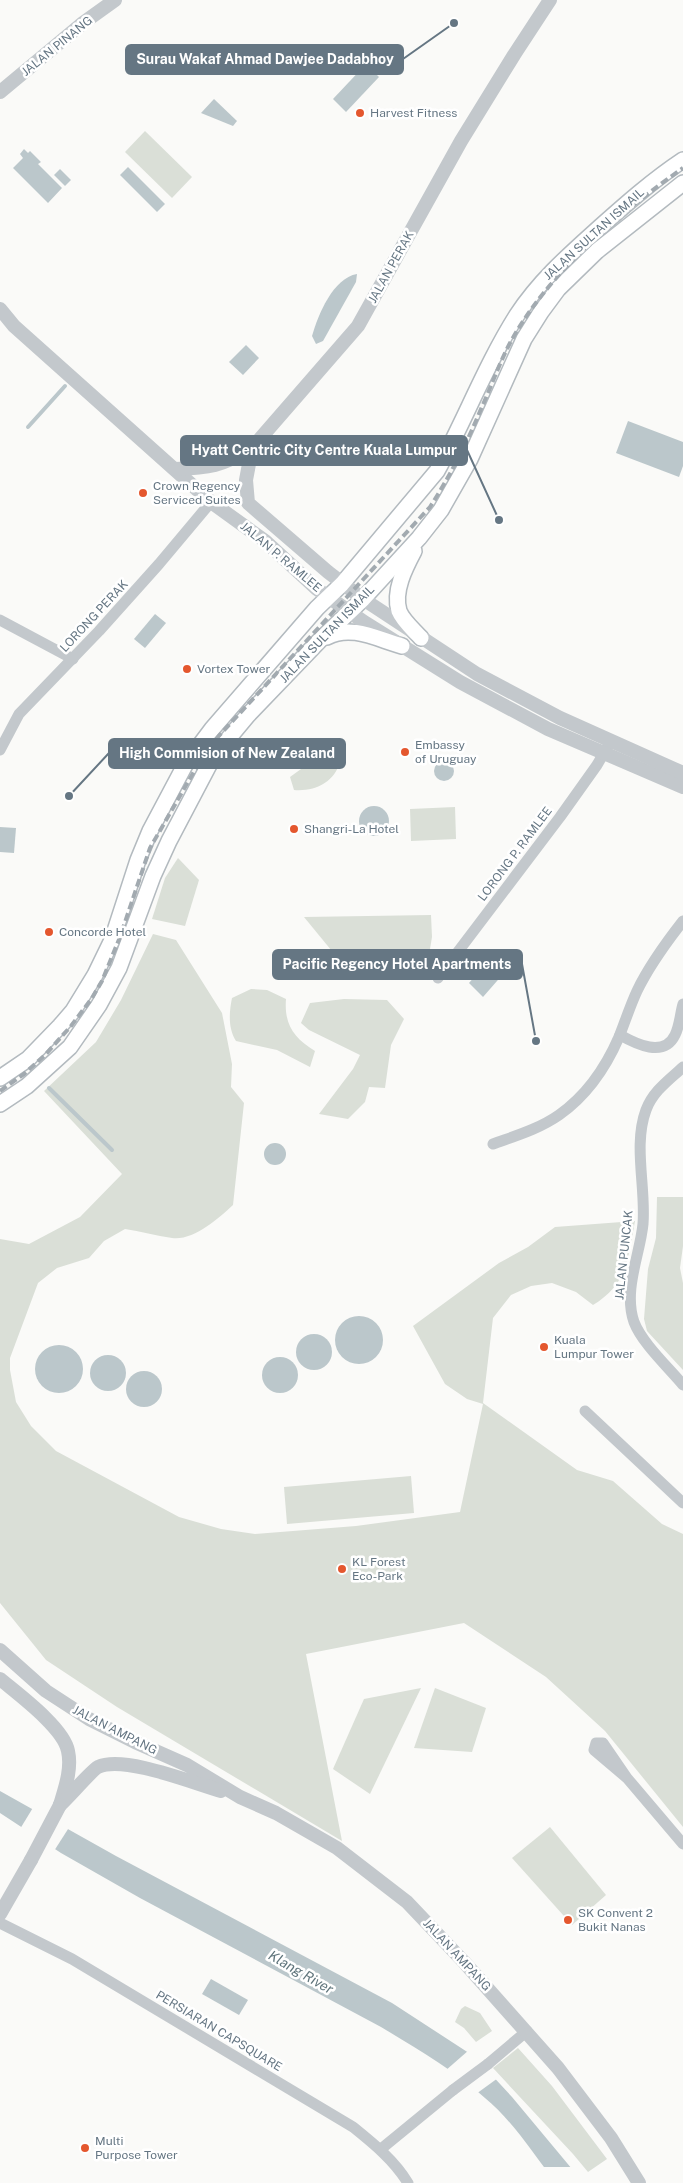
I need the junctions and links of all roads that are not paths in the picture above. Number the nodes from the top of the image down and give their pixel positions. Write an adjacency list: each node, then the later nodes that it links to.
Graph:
1 (115, 0): 3 (street, JALAN PINANG)
2 (550, 0): 7 (street, JALAN PERAK)
3 (0, 92)
4 (683, 160): 11 (main road, JALAN SULTAN ISMAIL)
5 (683, 183): 10 (main road, JALAN SULTAN ISMAIL)
6 (0, 309): 8 (street, JALAN P. RAMLEE)
7 (252, 448): 8 (street, JALAN PERAK); 11 (street, JALAN P. RAMLEE)
8 (175, 469): 9 (street, JALAN P. RAMLEE)
9 (211, 502): 12 (street, JALAN P. RAMLEE); 19 (street, LORONG PERAK)
10 (420, 538): 13 (main road, JALAN SULTAN ISMAIL); 16 (main road)
11 (342, 584): 12 (main road, JALAN SULTAN ISMAIL); 13 (street, JALAN P. RAMLEE)
12 (323, 593): 14 (street, JALAN P. RAMLEE); 31 (main road, JALAN SULTAN ISMAIL)
13 (363, 599): 14 (main road, JALAN SULTAN ISMAIL); 16 (street, JALAN P. RAMLEE)
14 (351, 612): 17 (main road, JALAN SULTAN ISMAIL); 18 (street, JALAN P. RAMLEE)
15 (0, 620): 19 (street)
16 (421, 638): 20 (street, JALAN P. RAMLEE)
17 (319, 641): 18 (main road); 32 (main road, JALAN SULTAN ISMAIL)
18 (402, 646): 21 (street, JALAN P. RAMLEE)
19 (73, 659): 23 (street, LORONG PERAK)
20 (560, 718): 21 (street); 22 (street, JALAN P. RAMLEE)
21 (554, 732): 22 (street, JALAN P. RAMLEE)
22 (607, 748): 24 (street, JALAN P. RAMLEE); 25 (street, JALAN P. RAMLEE); 27 (street, LORONG P. RAMLEE)
23 (0, 750)
24 (683, 773)
25 (683, 788)
26 (683, 922): 29 (street)
27 (438, 978)
28 (683, 1004): 29 (street)
29 (620, 1035): 33 (street)
30 (683, 1067): 34 (street, JALAN PUNCAK)
31 (0, 1078)
32 (0, 1104)
33 (493, 1144)
34 (683, 1385)
35 (585, 1411): 36 (street)
36 (683, 1503)
37 (0, 1650): 40 (street, JALAN AMPANG)
38 (0, 1679): 41 (street)
39 (627, 1778): 42 (street)
40 (240, 1797): 41 (street, JALAN AMPANG); 45 (street, JALAN AMPANG)
41 (60, 1805): 43 (street, bridge)
42 (683, 1844)
43 (0, 1914)
44 (0, 1923): 46 (street, PERSIARAN CAPSQUARE)
45 (527, 2031): 46 (street, bridge); 47 (street, JALAN AMPANG)
46 (381, 2149): 48 (street, PERSIARAN CAPSQUARE)
47 (628, 2165): 49 (street, JALAN AMPANG); 50 (street, JALAN AMPANG)
48 (408, 2183)
49 (630, 2183)
50 (639, 2183)

